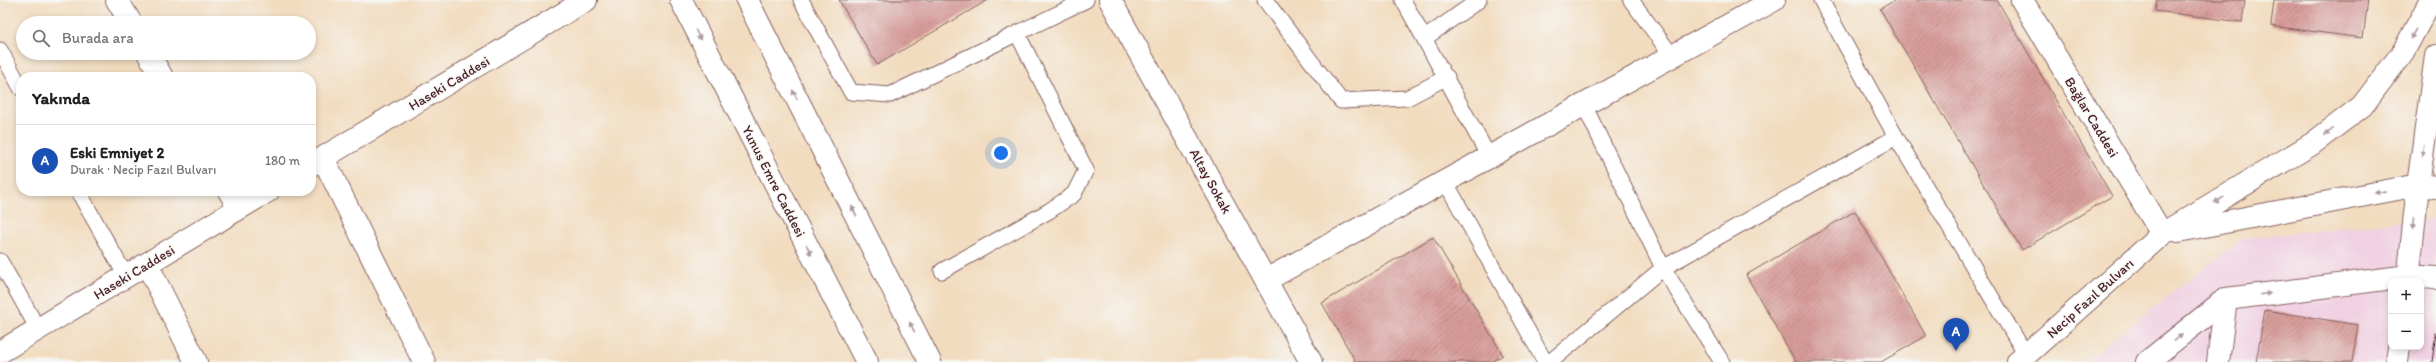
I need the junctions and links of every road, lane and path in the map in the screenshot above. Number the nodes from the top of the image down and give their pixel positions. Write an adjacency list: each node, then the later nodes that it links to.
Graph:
1 (117, 0): 17 (main road)
2 (586, 0): 30 (main road, Haseki Caddesi)
3 (681, 0): 54 (main road, Yunus Emre Caddesi, one-way to 54)
4 (747, 0): 55 (main road, one-way to 4)
5 (801, 0): 18 (lane)
6 (1086, 0): 18 (lane)
7 (1110, 0): 45 (main road, Altay Sokak)
8 (1265, 0): 25 (lane)
9 (1403, 0): 19 (lane)
10 (1479, 0): 19 (lane)
11 (1631, 0): 21 (lane)
12 (1774, 0): 16 (main road)
13 (1821, 0): 28 (lane)
14 (2022, 0): 36 (main road, Bağlar Caddesi)
15 (2431, 0): 36 (main road, Necip Fazıl Bulvarı, one-way to 36)
16 (1751, 5): 21 (main road)
17 (127, 16)
18 (1017, 34): 40 (lane)
19 (1425, 38): 25 (lane)
20 (0, 50): 26 (lane)
21 (1672, 56): 27 (main road)
22 (2436, 56): 32 (main road, one-way to 32)
23 (152, 60): 24 (main road)
24 (159, 72)
25 (1447, 77): 29 (lane)
26 (16, 79)
27 (1584, 105): 29 (main road); 39 (lane)
28 (1896, 137): 39 (lane); 51 (lane)
29 (1489, 157): 31 (main road)
30 (317, 162): 53 (main road)
31 (1445, 181): 45 (main road); 57 (lane)
32 (2427, 186): 36 (main road, one-way to 36); 42 (main road, one-way to 42)
33 (81, 196): 41 (lane)
34 (249, 196): 35 (main road, Haseki Caddesi)
35 (234, 200): 38 (main road, Haseki Caddesi)
36 (2162, 234): 51 (main road, Necip Fazıl Bulvarı)
37 (0, 261): 48 (lane)
38 (147, 264): 41 (main road, Haseki Caddesi); 52 (main road)
39 (1663, 268): 58 (lane); 59 (lane)
40 (942, 271)
41 (126, 276): 48 (main road, Haseki Caddesi)
42 (2408, 278)
43 (2424, 278): 44 (main road)
44 (2436, 278)
45 (1266, 280): 56 (main road, Altay Sokak)
46 (2388, 281): 47 (main road, one-way to 46)
47 (2226, 299): 60 (main road, one-way to 47); 61 (main road)
48 (38, 330): 50 (main road, Haseki Caddesi)
49 (2399, 350): 62 (main road)
50 (0, 352)
51 (2022, 359)
52 (196, 362)
53 (424, 362)
54 (867, 362)
55 (930, 362)
56 (1312, 362)
57 (1545, 362)
58 (1550, 362)
59 (1722, 362)
60 (2147, 362)
61 (2218, 362)
62 (2397, 362)

